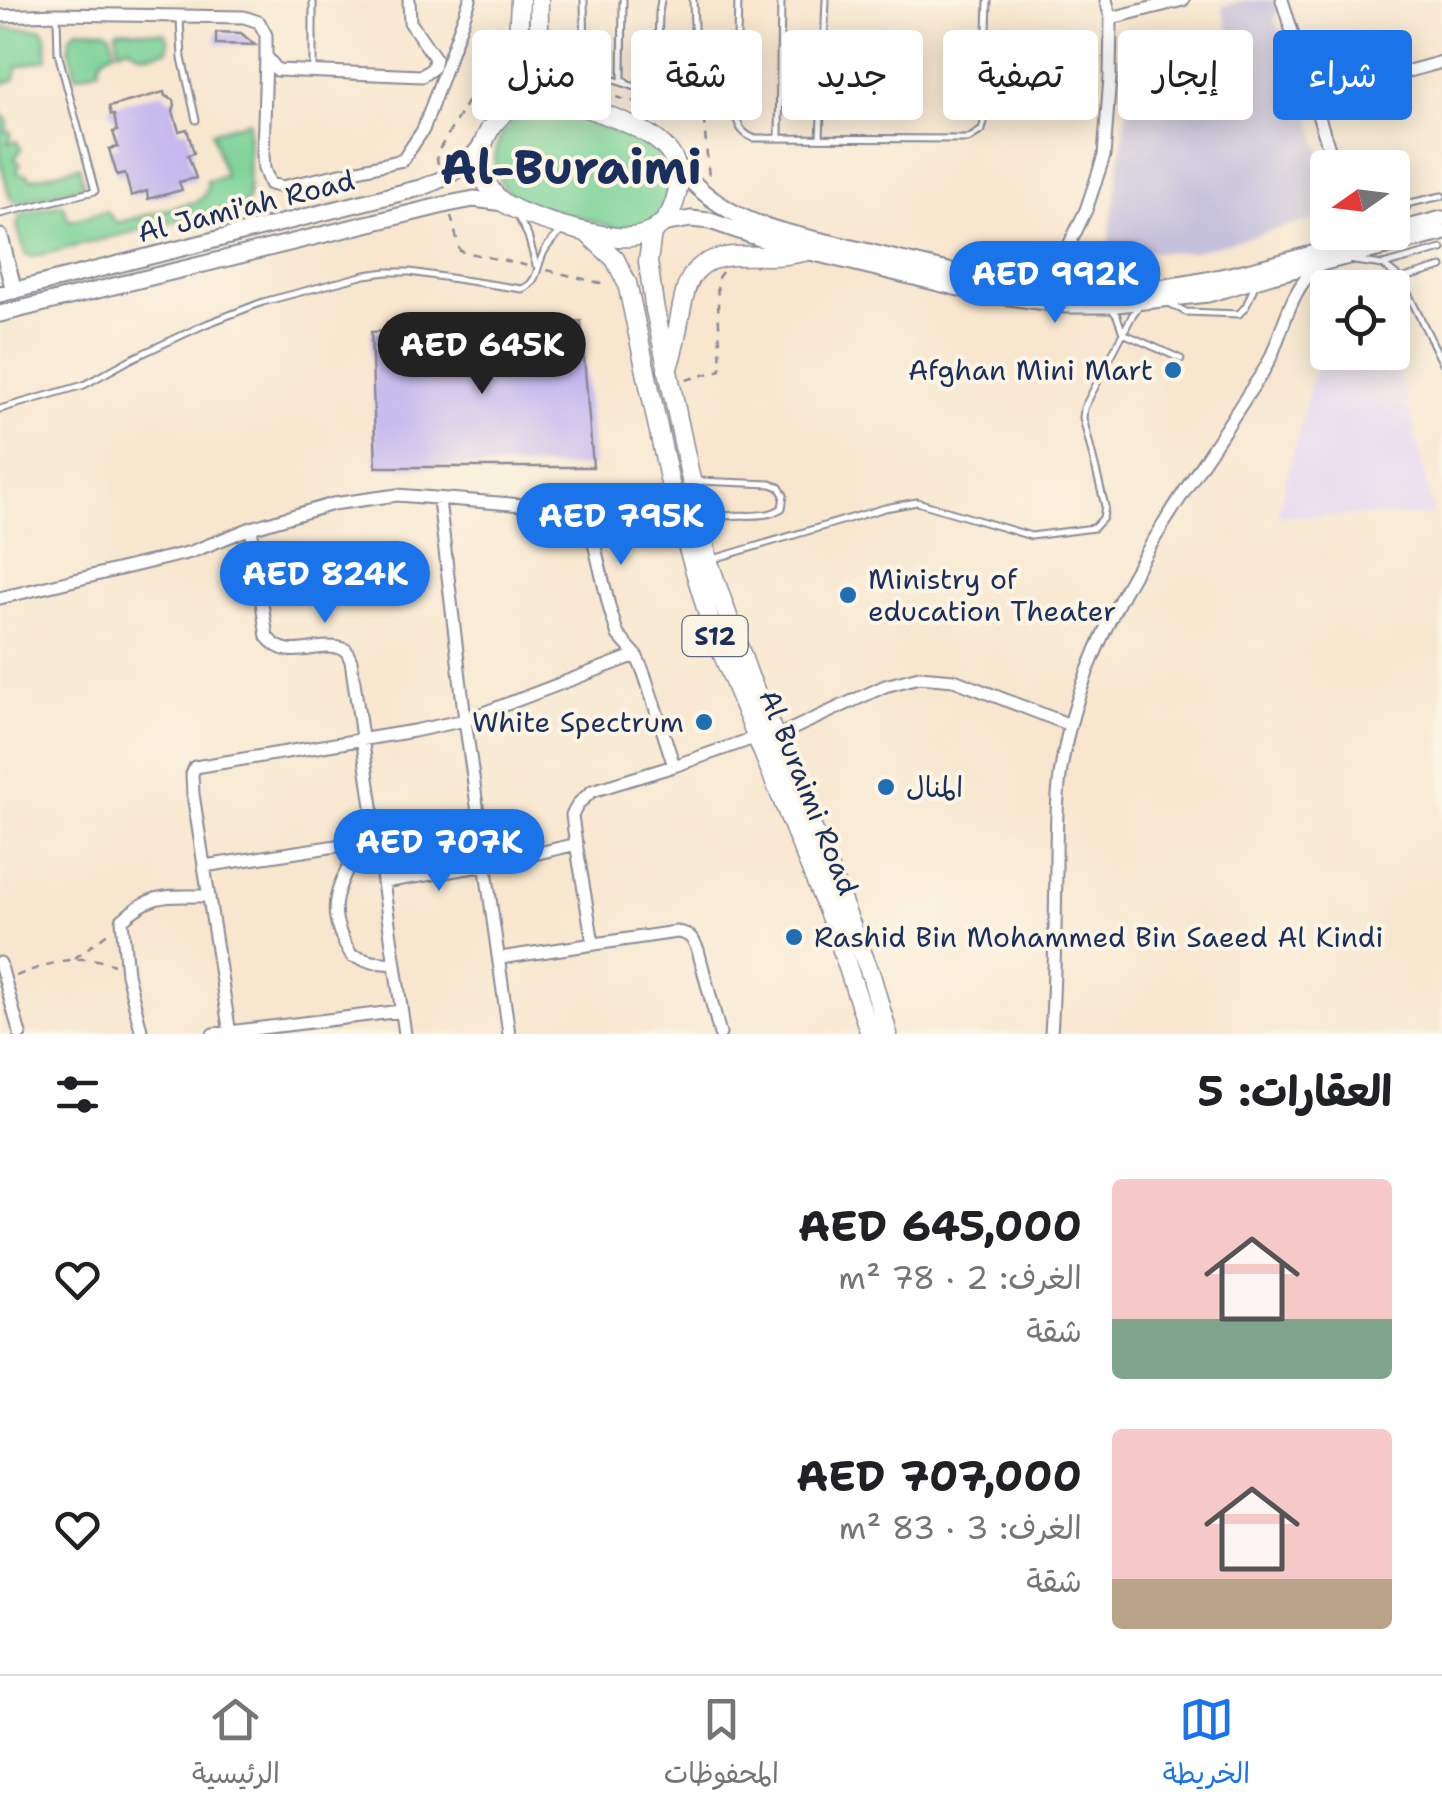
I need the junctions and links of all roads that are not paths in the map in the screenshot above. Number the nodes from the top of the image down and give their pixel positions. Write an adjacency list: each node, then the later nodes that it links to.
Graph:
1 (313, 0): 30 (lane)
2 (410, 0): 29 (street)
3 (470, 0): 29 (street)
4 (520, 0): 21 (main road)
5 (539, 0): 22 (main road)
6 (584, 0): 31 (lane)
7 (623, 0): 31 (lane)
8 (661, 0): 23 (lane)
9 (693, 0): 24 (lane)
10 (738, 0): 38 (lane)
11 (781, 0): 38 (lane)
12 (826, 0): 39 (lane)
13 (988, 0): 39 (lane)
14 (1106, 0): 20 (street)
15 (1183, 0): 20 (street)
16 (1282, 0): 25 (street)
17 (56, 14): 18 (street); 19 (street); 45 (lane)
18 (0, 16)
19 (180, 16): 26 (street); 34 (lane)
20 (1110, 18): 58 (street)
21 (518, 30)
22 (540, 30)
23 (658, 30)
24 (694, 30)
25 (1291, 30)
26 (266, 56): 29 (street); 30 (street)
27 (1442, 62): 28 (street)
28 (1412, 70)
29 (438, 71): 30 (street)
30 (313, 72)
31 (628, 86): 32 (lane)
32 (631, 87)
33 (611, 117): 41 (main road)
34 (196, 120)
35 (495, 120): 37 (main road)
36 (1320, 120): 40 (street)
37 (486, 137): 44 (main road); 68 (main road, Al Jami'ah Road)
38 (779, 138): 39 (lane)
39 (820, 138)
40 (1329, 150)
41 (674, 159): 49 (main road, S12); 66 (main road)
42 (1442, 196): 43 (lane)
43 (1410, 204)
44 (508, 205): 47 (main road, S12); 62 (lane); 74 (main road, Al Jami'ah Road)
45 (0, 214)
46 (1442, 219): 48 (main road)
47 (568, 227): 51 (main road, S12); 62 (lane)
48 (1410, 227)
49 (657, 228): 51 (main road, S12); 56 (main road); 78 (main road, Al Buraimi Road / S12)
50 (1442, 233): 57 (main road)
51 (588, 234): 82 (main road, Al Buraimi Road / S12)
52 (0, 237): 68 (main road)
53 (1442, 249): 60 (lane)
54 (1340, 250): 57 (street)
55 (1347, 250): 57 (main road)
56 (808, 251): 72 (main road); 78 (main road)
57 (1339, 253): 59 (main road); 60 (lane); 67 (main road)
58 (1060, 264): 66 (street); 67 (street)
59 (1322, 264): 65 (main road); 73 (street)
60 (1384, 265): 63 (lane)
61 (1442, 267): 64 (lane)
62 (537, 268): 79 (lane)
63 (1390, 270)
64 (1410, 276)
65 (1264, 278): 70 (main road); 70 (lane); 73 (street)
66 (1027, 285): 67 (main road)
67 (1078, 291)
68 (7, 292)
69 (1410, 297): 77 (lane)
70 (1164, 300): 71 (main road)
71 (1143, 302): 72 (main road); 75 (lane)
72 (1108, 305): 75 (lane)
73 (1290, 307): 90 (street)
74 (0, 314)
75 (1123, 334): 76 (lane); 86 (lane)
76 (1182, 358)
77 (1442, 362)
78 (668, 377): 80 (main road, Al Buraimi Road / S12)
79 (0, 410)
80 (690, 478): 85 (main road, Al Buraimi Road / S12); 85 (lane)
81 (439, 500): 83 (street); 84 (street); 89 (street)
82 (674, 502): 83 (street); 91 (main road, Al Buraimi Road / S12)
83 (586, 510): 88 (street)
84 (252, 528): 87 (street); 92 (street)
85 (701, 528): 86 (main road, Al Buraimi Road / S12)
86 (708, 560): 91 (main road, Al Buraimi Road / S12)
87 (0, 598)
88 (636, 655): 89 (street); 93 (street)
89 (465, 720): 92 (street); 97 (street)
90 (1070, 725): 91 (street); 117 (street)
91 (766, 736): 93 (street); 106 (main road, Al Buraimi Road / S12); 116 (main road, Al Buraimi Road / S12)
92 (362, 739): 94 (street); 98 (street)
93 (674, 766): 96 (street)
94 (376, 840): 95 (street); 99 (street)
95 (362, 842): 98 (street); 104 (street)
96 (577, 844): 97 (street); 101 (street)
97 (487, 865): 99 (street); 102 (street)
98 (204, 866): 100 (street)
99 (384, 882): 104 (street)
100 (209, 896): 107 (street); 109 (street)
101 (593, 944): 102 (street); 113 (street)
102 (500, 958): 112 (street)
103 (0, 963): 108 (street)
104 (395, 964): 105 (street)
105 (401, 1011): 107 (street); 111 (street)
106 (863, 1012): 114 (street); 115 (main road, Al Buraimi Road / S12)
107 (230, 1033): 110 (street)
108 (20, 1034)
109 (142, 1034)
110 (213, 1034)
111 (404, 1034)
112 (509, 1034)
113 (720, 1034)
114 (862, 1034)
115 (870, 1034)
116 (888, 1034)
117 (1051, 1034)

